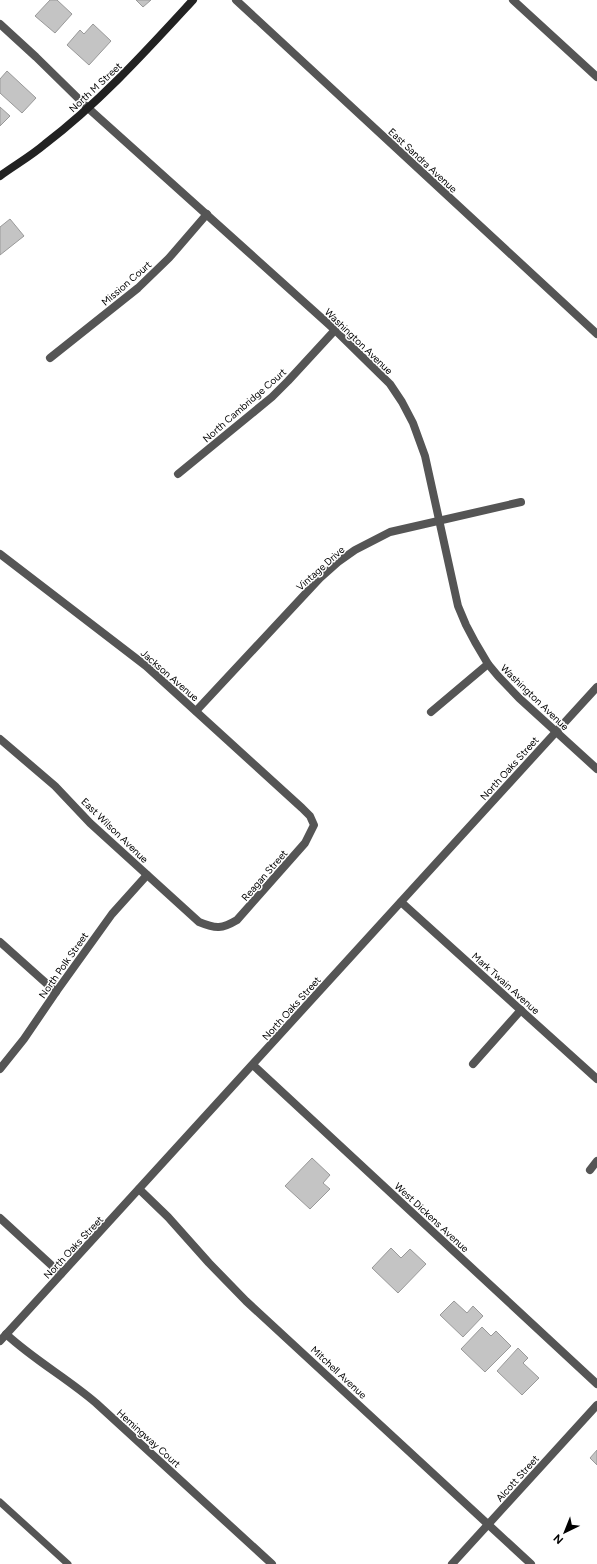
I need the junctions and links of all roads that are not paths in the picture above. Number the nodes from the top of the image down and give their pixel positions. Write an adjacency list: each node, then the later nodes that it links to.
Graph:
1 (193, 0): 6 (street, North M Street)
2 (236, 0): 10 (street, East Sandra Avenue)
3 (513, 0): 5 (street)
4 (0, 24): 6 (street, Washington Avenue)
5 (597, 77)
6 (88, 108): 7 (street, North M Street); 8 (street, Washington Avenue)
7 (0, 176)
8 (207, 214): 9 (street, Washington Avenue); 11 (street, Mission Court)
9 (335, 330): 12 (street, North Cambridge Court); 14 (street, Washington Avenue)
10 (597, 334)
11 (50, 358)
12 (178, 474)
13 (521, 502): 14 (street, Vintage Drive)
14 (438, 520): 16 (street, Washington Avenue); 18 (street, Vintage Drive)
15 (0, 554): 18 (street, Jackson Avenue)
16 (488, 664): 19 (street); 20 (street, Washington Avenue)
17 (597, 687): 20 (street, North Oaks Street)
18 (196, 711): 23 (street, Jackson Avenue)
19 (431, 712)
20 (556, 732): 22 (street, Washington Avenue); 25 (street, North Oaks Street)
21 (0, 739): 24 (street, East Wilson Avenue)
22 (597, 769)
23 (314, 825): 26 (street, Reagan Street)
24 (147, 875): 26 (street, East Wilson Avenue); 28 (street, North Polk Street)
25 (401, 902): 29 (street, Mark Twain Avenue); 31 (street, North Oaks Street)
26 (219, 928)
27 (0, 942): 28 (street)
28 (56, 992): 32 (street, North Polk Street)
29 (521, 1010): 30 (street); 33 (street, Mark Twain Avenue)
30 (472, 1064)
31 (253, 1065): 36 (street, North Oaks Street); 41 (street, West Dickens Avenue)
32 (0, 1069)
33 (597, 1079)
34 (597, 1162): 35 (street)
35 (590, 1170)
36 (139, 1189): 38 (street, North Oaks Street); 44 (street, Mitchell Avenue)
37 (0, 1218): 38 (street)
38 (61, 1274): 39 (street, North Oaks Street)
39 (6, 1334): 40 (street, North Oaks Street); 46 (street, Hemingway Court)
40 (0, 1341)
41 (597, 1384)
42 (597, 1406): 44 (street, Alcott Street)
43 (0, 1502): 45 (lane)
44 (489, 1524): 47 (street, Alcott Street); 48 (street, Mitchell Avenue)
45 (68, 1564)
46 (272, 1564)
47 (452, 1564)
48 (531, 1564)

